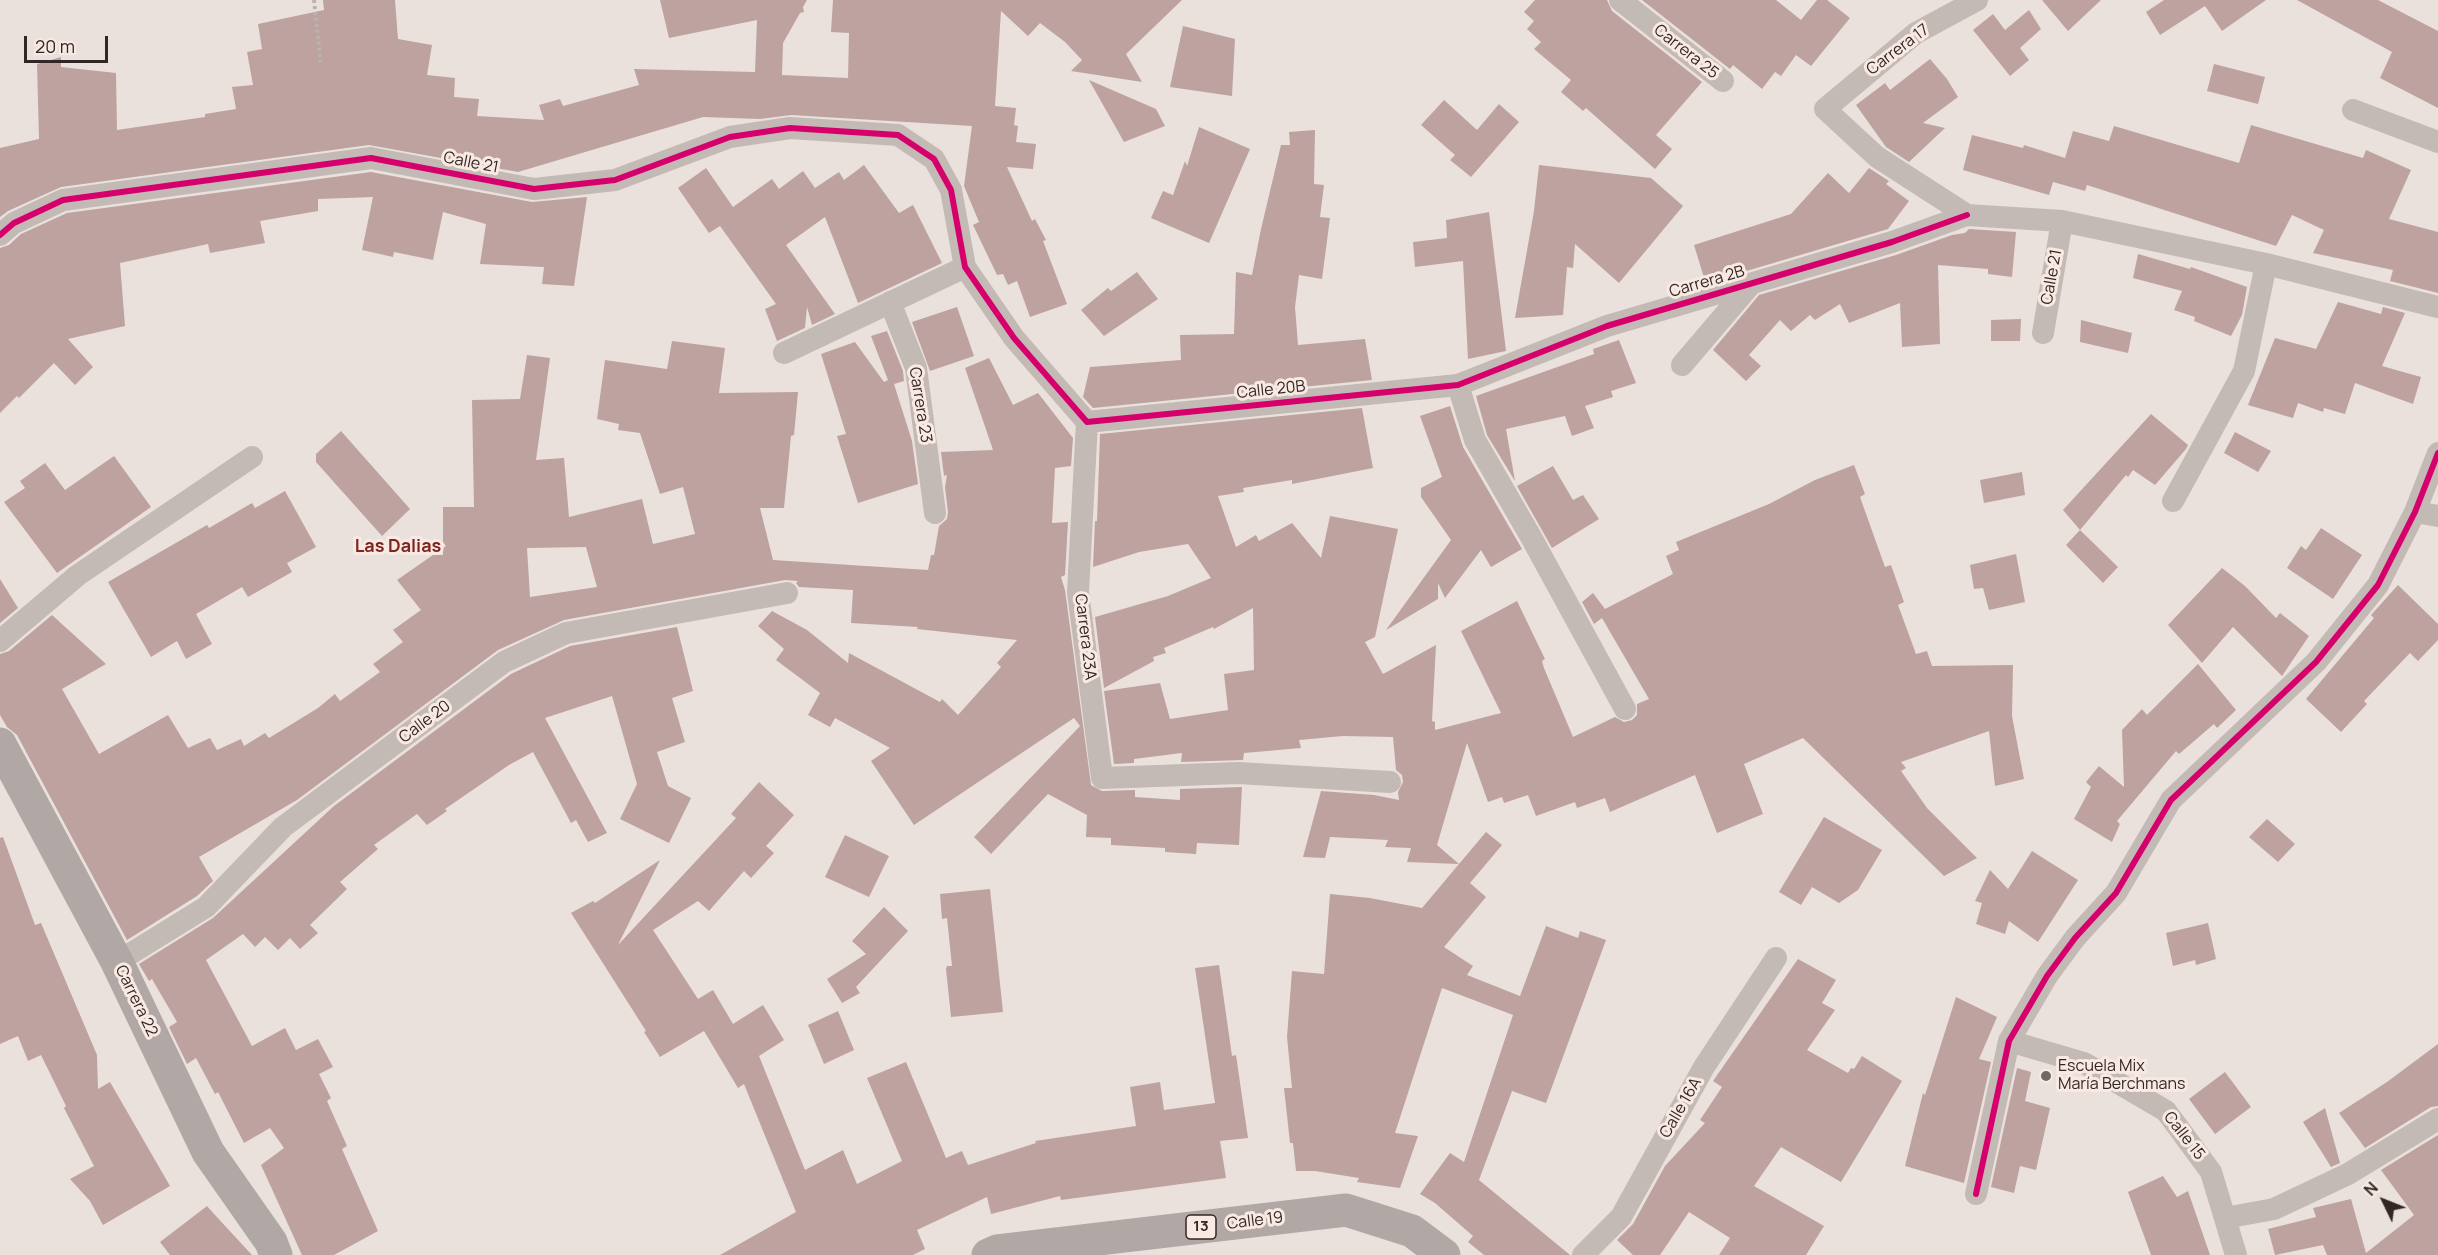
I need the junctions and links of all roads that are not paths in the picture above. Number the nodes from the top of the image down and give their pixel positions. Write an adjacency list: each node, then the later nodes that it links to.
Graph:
1 (1620, 0): 3 (street, Carrera 25)
2 (1977, 0): 6 (street, Carrera 17)
3 (1723, 81)
4 (2353, 110): 5 (street)
5 (2438, 142)
6 (1967, 215): 7 (street); 11 (street, Carrera 2B)
7 (2061, 220): 9 (street); 14 (street, Calle 21)
8 (0, 235): 10 (street, Calle 21)
9 (2266, 264): 13 (street); 21 (street)
10 (965, 267): 12 (street); 18 (street)
11 (1751, 284): 16 (street); 17 (street, Carrera 2B)
12 (890, 302): 15 (street); 23 (street, Carrera 23)
13 (2438, 307)
14 (2043, 333)
15 (784, 352)
16 (1682, 365)
17 (1458, 385): 18 (street, Calle 20B); 27 (street)
18 (1087, 422): 29 (street, Carrera 23A)
19 (2438, 453): 22 (street)
20 (252, 457): 26 (street)
21 (2173, 501)
22 (2415, 512): 24 (street); 32 (street)
23 (935, 513)
24 (2438, 516)
25 (787, 593): 31 (street, Calle 20)
26 (0, 641)
27 (1625, 710)
28 (0, 744): 31 (main road, Carrera 22)
29 (1390, 782)
30 (1776, 958): 39 (street, Calle 16A)
31 (117, 963): 36 (main road, Carrera 22)
32 (2009, 1041): 34 (street); 35 (street, Calle 15)
33 (2438, 1119): 35 (street)
34 (1976, 1194)
35 (2225, 1218): 40 (street, Calle 15)
36 (276, 1255)
37 (988, 1255): 38 (main road, Calle 19 / 13)
38 (1444, 1255)
39 (1583, 1255)
40 (2236, 1255)

